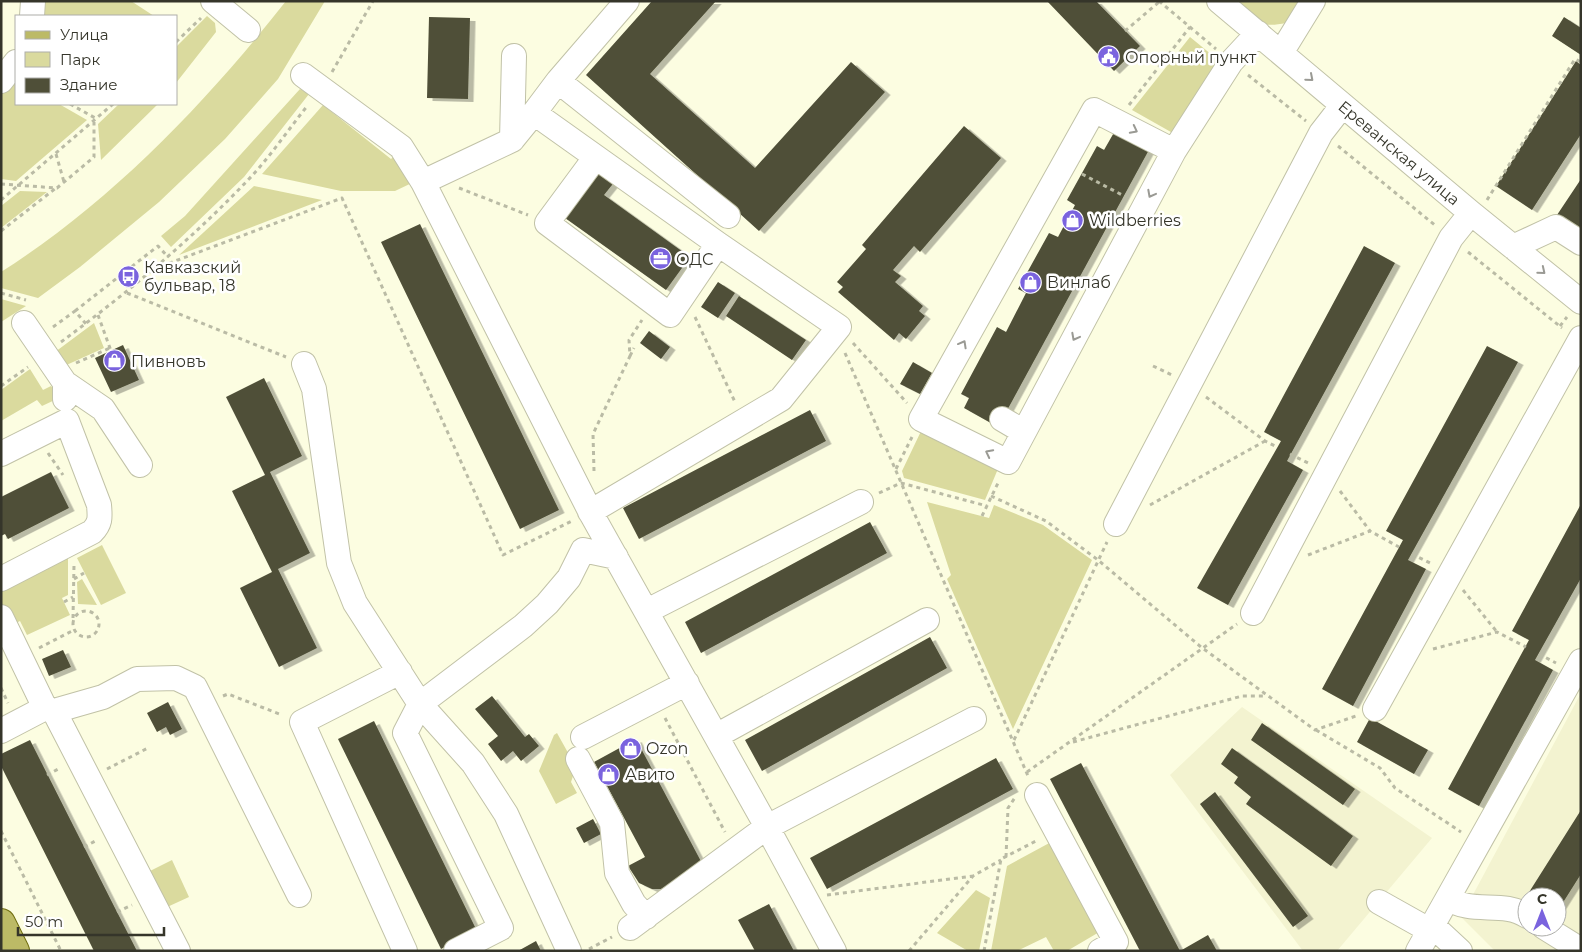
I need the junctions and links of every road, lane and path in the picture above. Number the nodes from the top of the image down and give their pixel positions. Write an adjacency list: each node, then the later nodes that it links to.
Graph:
1 (33, 1): 8 (street)
2 (373, 1): 18 (path)
3 (627, 1): 19 (street)
4 (1159, 1): 9 (path); 11 (path)
5 (1219, 1): 12 (street, Ереванская улица)
6 (1313, 1): 14 (street)
7 (214, 2): 10 (street); 13 (path)
8 (32, 15)
9 (1190, 27): 16 (path); 23 (path)
10 (248, 30)
11 (1125, 31)
12 (1258, 34): 14 (street, Ереванская улица); 16 (street)
13 (178, 40)
14 (1281, 53): 22 (street, Ереванская улица, one-way to 22)
15 (514, 56): 27 (street)
16 (1232, 62): 26 (path); 28 (street)
17 (1581, 62): 39 (path)
18 (312, 81): 32 (street); 47 (path)
19 (558, 81): 24 (street); 40 (street)
20 (72, 105): 25 (path)
21 (112, 105): 25 (path)
22 (1342, 106): 26 (street); 39 (street, Ереванская улица)
23 (1123, 112)
24 (534, 113): 27 (street); 30 (street)
25 (96, 120): 29 (path); 33 (path)
26 (1321, 133): 43 (path); 66 (street)
27 (512, 140): 32 (street)
28 (1174, 151): 68 (street, one-way to 28); 72 (street, one-way to 72)
29 (56, 154): 33 (path); 35 (path)
30 (595, 158): 41 (street); 45 (street)
31 (1081, 174): 37 (path)
32 (428, 180): 41 (path); 87 (street)
33 (64, 182): 36 (path)
34 (1, 184): 35 (path)
35 (20, 185): 36 (path); 38 (path)
36 (57, 188): 42 (path)
37 (1124, 196)
38 (1, 200)
39 (1473, 215): 43 (street); 46 (street, Ереванская улица)
40 (728, 216)
41 (548, 223): 53 (street)
42 (1, 231)
43 (1451, 238): 60 (path); 96 (street)
44 (1581, 243): 46 (street)
45 (718, 244): 51 (street); 59 (street)
46 (1513, 247): 52 (street, Ереванская улица, one-way to 52)
47 (168, 257): 48 (path); 54 (path)
48 (154, 269): 50 (path); 87 (path)
49 (1, 293): 55 (path)
50 (127, 293): 56 (path); 63 (path)
51 (684, 294): 53 (street); 70 (path)
52 (1581, 302)
53 (654, 303): 62 (path)
54 (75, 311): 57 (path); 58 (path)
55 (28, 312): 65 (street)
56 (98, 315): 57 (path); 65 (path)
57 (86, 324): 65 (path)
58 (52, 328)
59 (837, 330): 68 (path); 70 (street); 79 (path)
60 (1579, 339): 98 (street)
61 (634, 348): 62 (path)
62 (630, 356): 80 (path)
63 (304, 364): 115 (street)
64 (1154, 366): 66 (path)
65 (56, 369): 67 (path); 71 (street); 78 (street)
66 (1189, 384): 73 (path); 89 (street)
67 (1, 386)
68 (921, 418): 77 (street, one-way to 68); 79 (path)
69 (1002, 419): 72 (street)
70 (744, 421): 87 (street)
71 (67, 422): 76 (street); 91 (street)
72 (1024, 432): 77 (street)
73 (1265, 441): 74 (path); 86 (path)
74 (1277, 447)
75 (41, 452): 81 (path)
76 (1, 454)
77 (1008, 462): 83 (path)
78 (140, 466)
79 (896, 469): 82 (path)
80 (594, 472)
81 (67, 482)
82 (901, 483): 85 (path); 129 (path)
83 (992, 496): 85 (path); 95 (path)
84 (861, 502): 103 (street)
85 (987, 506): 88 (path)
86 (1149, 506)
87 (581, 516): 90 (path); 93 (street); 94 (street)
88 (982, 516)
89 (1116, 524): 95 (path)
90 (570, 530)
91 (74, 541): 99 (street); 100 (path)
92 (1399, 547): 96 (path)
93 (583, 550): 94 (street); 121 (street)
94 (616, 557): 103 (street)
95 (1098, 560): 110 (path); 129 (path)
96 (1275, 568): 104 (street)
97 (84, 573): 100 (path)
98 (1451, 574): 109 (path); 113 (street)
99 (1, 579)
100 (74, 579): 101 (path)
101 (73, 597): 102 (path); 107 (path)
102 (64, 602)
103 (646, 611): 116 (street)
104 (1253, 613): 110 (path)
105 (1, 617): 112 (street)
106 (927, 620): 128 (street)
107 (73, 621): 108 (path); 108 (path)
108 (74, 630): 112 (path)
109 (1498, 632): 111 (path); 113 (path)
110 (1201, 647): 117 (path); 130 (path)
111 (1526, 647)
112 (20, 657): 122 (street)
113 (1404, 657): 123 (street)
114 (1581, 660): 120 (street)
115 (400, 672): 121 (street); 125 (street)
116 (687, 683): 118 (street); 128 (street)
117 (1267, 696): 126 (path); 130 (path)
118 (656, 700): 139 (path); 148 (street)
119 (203, 702): 122 (street); 125 (path); 143 (street)
120 (1572, 702): 138 (street)
121 (420, 704): 158 (street); 159 (street)
122 (49, 709): 127 (street); 156 (street)
123 (1375, 709): 126 (path)
124 (974, 719): 135 (street)
125 (302, 722): 157 (street)
126 (1315, 730): 138 (path)
127 (1, 731)
128 (716, 736): 135 (street)
129 (1013, 740): 133 (path)
130 (1070, 743): 133 (path)
131 (148, 748): 132 (path)
132 (119, 763)
133 (1027, 772): 134 (path)
134 (1028, 794): 137 (street); 140 (path)
135 (767, 827): 139 (street); 144 (street)
136 (1, 831): 155 (path)
137 (1056, 831): 140 (path); 152 (street)
138 (1479, 844): 145 (street)
139 (735, 851): 148 (street)
140 (1006, 857): 141 (path)
141 (1002, 859): 142 (path); 163 (path)
142 (973, 876): 144 (path); 162 (path)
143 (299, 895)
144 (806, 898): 161 (street)
145 (1448, 898): 147 (street); 150 (street)
146 (1379, 902): 150 (street)
147 (1517, 910)
148 (638, 922): 160 (path)
149 (1, 924): 154 (main road)
150 (1426, 935): 164 (street)
151 (1560, 937): 153 (street)
152 (1112, 948)
153 (1581, 950)
154 (15, 951)
155 (61, 951)
156 (178, 951)
157 (405, 951)
158 (456, 951)
159 (569, 951)
160 (586, 951)
161 (834, 951)
162 (909, 951)
163 (984, 951)
164 (1460, 951)

